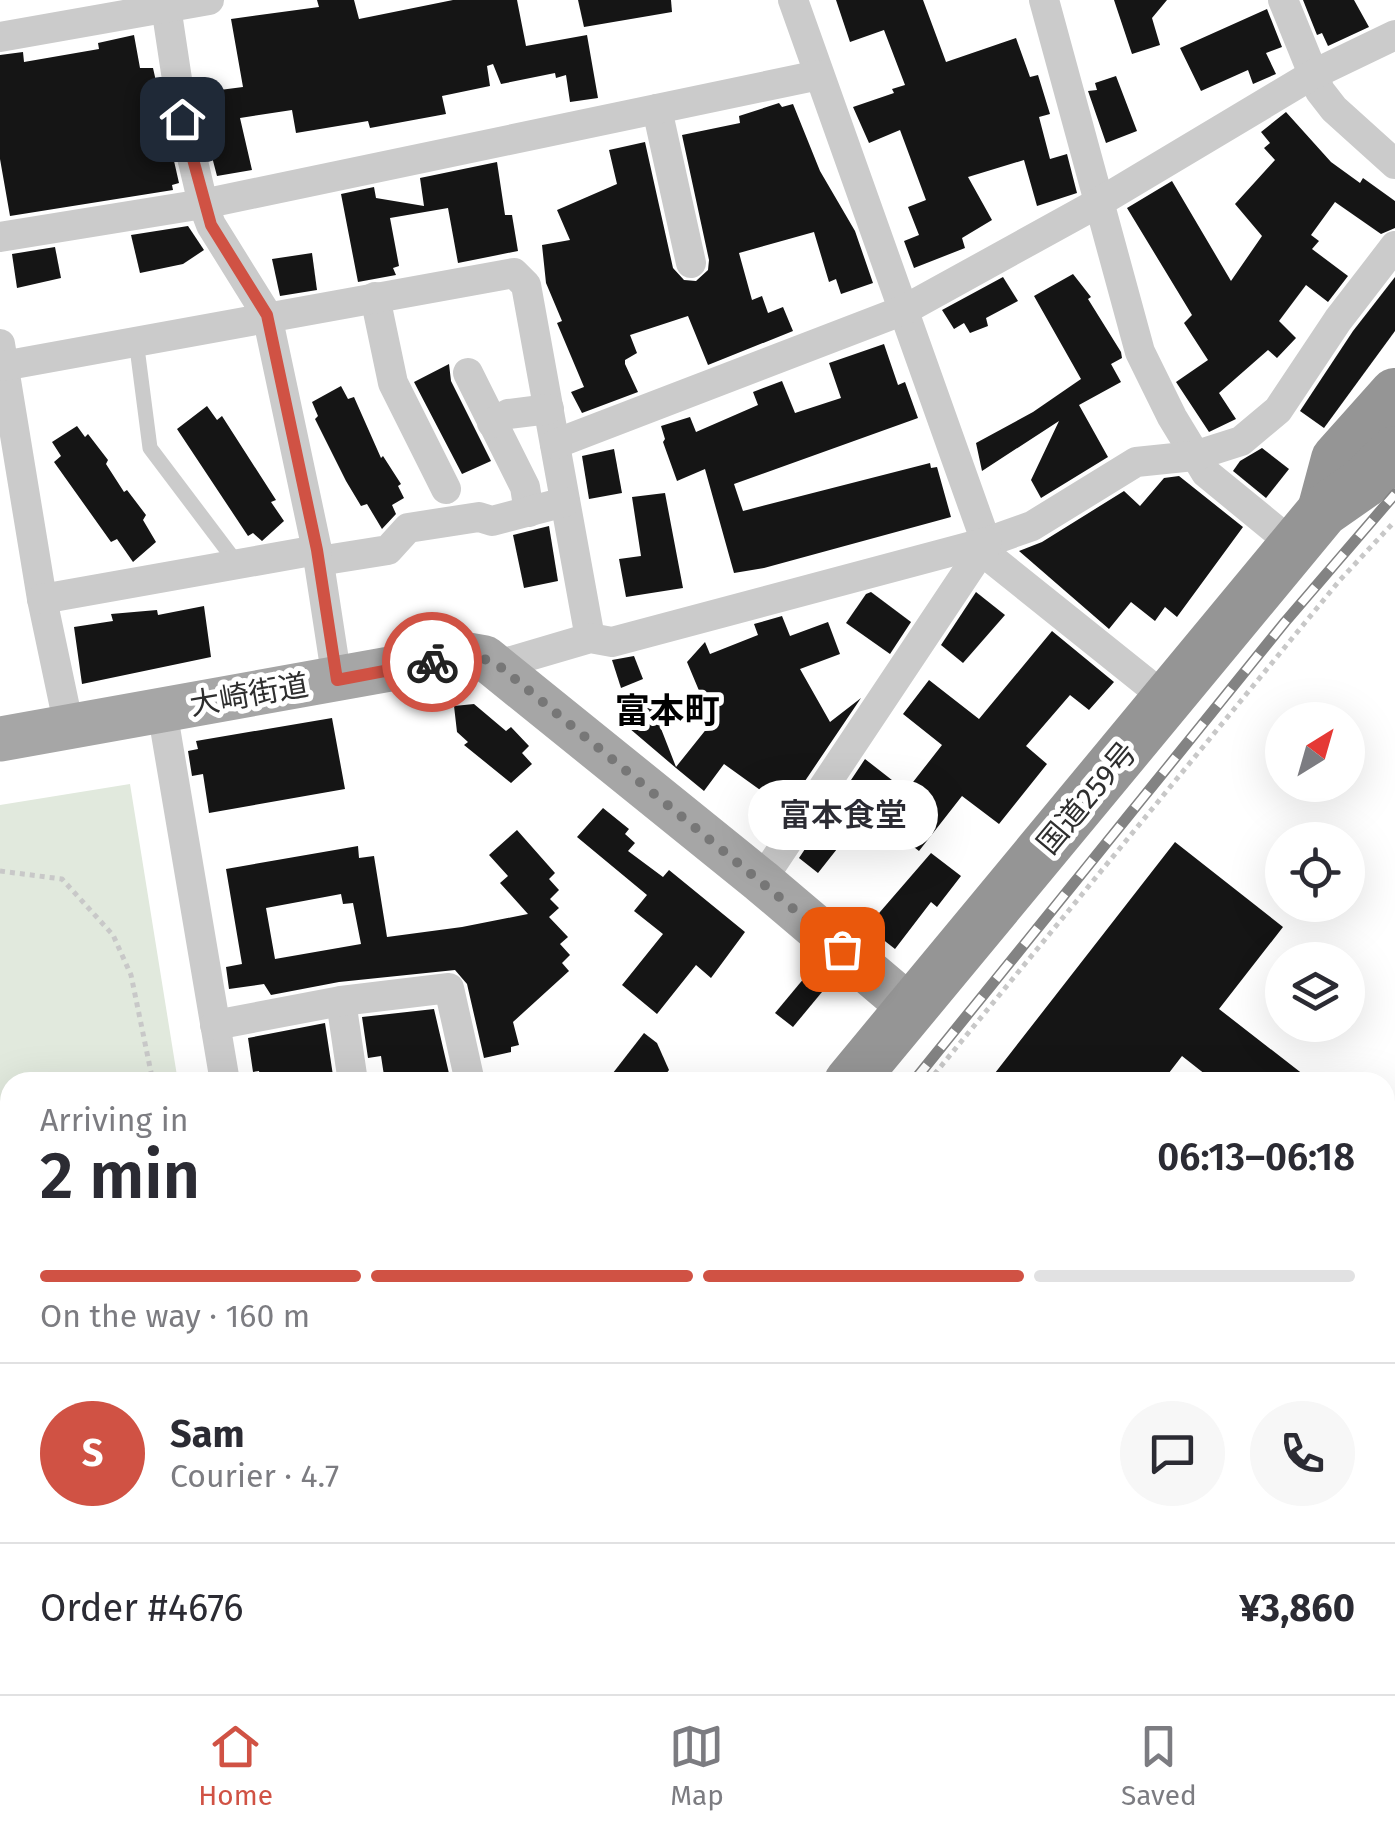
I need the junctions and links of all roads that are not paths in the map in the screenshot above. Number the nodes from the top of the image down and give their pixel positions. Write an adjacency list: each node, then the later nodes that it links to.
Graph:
1 (209, 0): 5 (street)
2 (793, 0): 8 (street)
3 (1044, 0): 12 (street)
4 (1283, 0): 9 (street)
5 (165, 4): 7 (street); 13 (street)
6 (1395, 35): 9 (street)
7 (0, 37)
8 (819, 75): 10 (street); 18 (street)
9 (1312, 75): 11 (street); 12 (street)
10 (657, 109): 13 (street); 16 (street)
11 (1395, 164)
12 (1098, 203): 18 (street); 28 (street)
13 (203, 204): 14 (street); 19 (street)
14 (0, 237)
15 (1395, 246): 28 (street)
16 (691, 263)
17 (374, 297): 19 (street); 24 (street); 29 (street)
18 (904, 310): 26 (street); 33 (street)
19 (267, 315): 20 (street); 34 (street)
20 (136, 340): 21 (street); 35 (lane)
21 (2, 355): 36 (street)
22 (468, 374): 25 (street)
23 (1395, 394): 32 (highway, 国道259号)
24 (549, 409): 25 (street); 26 (street)
25 (492, 423): 31 (street)
26 (555, 444): 30 (street)
27 (1395, 452): 32 (highway, 国道259号)
28 (1194, 456): 32 (street); 33 (street)
29 (446, 489)
30 (566, 502): 31 (street); 37 (street)
31 (529, 512): 34 (street)
32 (1309, 528): 40 (highway, 国道259号)
33 (987, 542): 37 (street); 40 (street); 44 (street)
34 (318, 556): 35 (street); 39 (street)
35 (236, 562): 36 (street)
36 (42, 599): 42 (street)
37 (590, 638): 38 (street)
38 (498, 665): 39 (main road, 大崎街道); 44 (main road)
39 (337, 680): 41 (main road, 大崎街道)
40 (1168, 700): 46 (highway, 国道259号)
41 (162, 710): 42 (main road, 大崎街道); 47 (street)
42 (69, 727): 43 (main road, 大崎街道)
43 (0, 739)
44 (761, 880): 46 (main road)
45 (341, 1001): 47 (street); 49 (street); 50 (street)
46 (912, 1009): 51 (highway, 国道259号)
47 (215, 1025): 48 (street)
48 (224, 1072)
49 (352, 1072)
50 (468, 1072)
51 (858, 1072)

